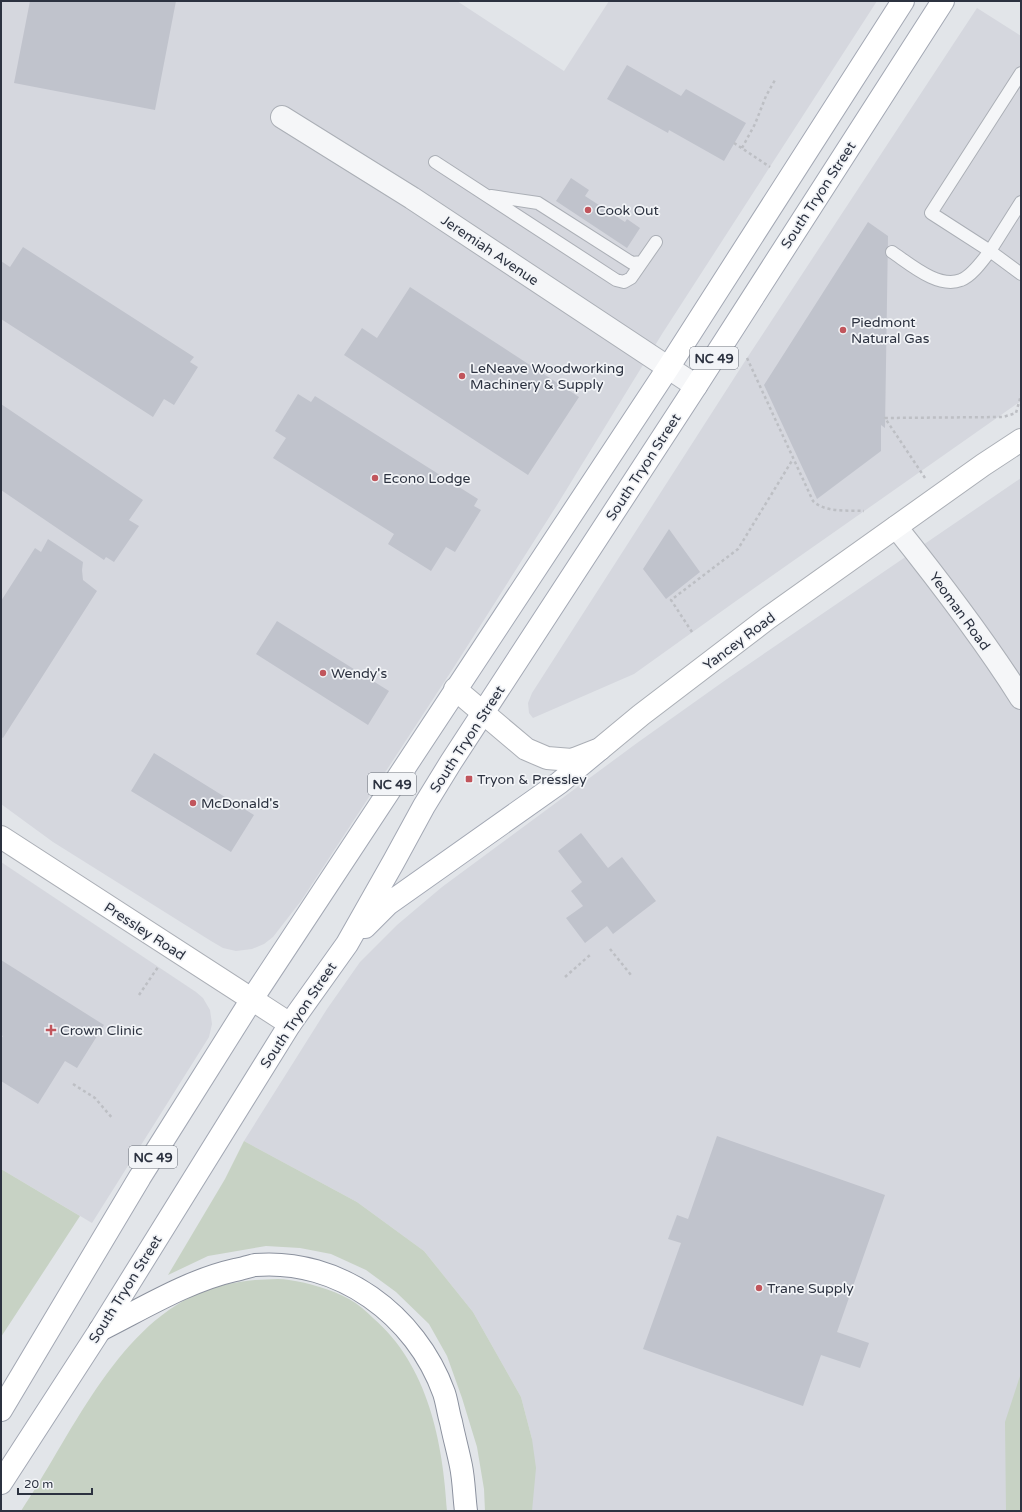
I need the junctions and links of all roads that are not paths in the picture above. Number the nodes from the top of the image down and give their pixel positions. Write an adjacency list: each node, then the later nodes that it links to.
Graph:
1 (903, 1): 13 (main road, NC 49)
2 (943, 1): 14 (main road, South Tryon Street / NC 49)
3 (1021, 74): 9 (lane)
4 (282, 117): 13 (street, Jeremiah Avenue)
5 (435, 162): 6 (lane)
6 (486, 195): 11 (lane); 11 (lane)
7 (1021, 202): 9 (lane)
8 (656, 242): 11 (lane)
9 (990, 251): 10 (lane); 12 (lane)
10 (892, 252)
11 (642, 262)
12 (1021, 274)
13 (668, 368): 14 (street, Jeremiah Avenue); 17 (main road, NC 49)
14 (696, 386): 19 (main road, South Tryon Street / NC 49)
15 (1021, 440): 16 (main road, Yancey Road)
16 (896, 527): 18 (street, Yeoman Road); 20 (main road, Yancey Road)
17 (455, 689): 19 (main road, Yancey Road); 23 (main road, NC 49)
18 (1021, 698)
19 (483, 713): 20 (main road, Yancey Road); 22 (main road, South Tryon Street / NC 49)
20 (600, 749): 22 (main road)
21 (1, 837): 23 (main road, Pressley Road)
22 (347, 944): 24 (main road, South Tryon Street / NC 49)
23 (252, 999): 24 (main road, Pressley Road); 26 (main road, NC 49)
24 (290, 1024): 25 (main road, South Tryon Street / NC 49)
25 (100, 1330): 27 (main road, South Tryon Street / NC 49); 28 (main road)
26 (1, 1410)
27 (1, 1483)
28 (466, 1511)

